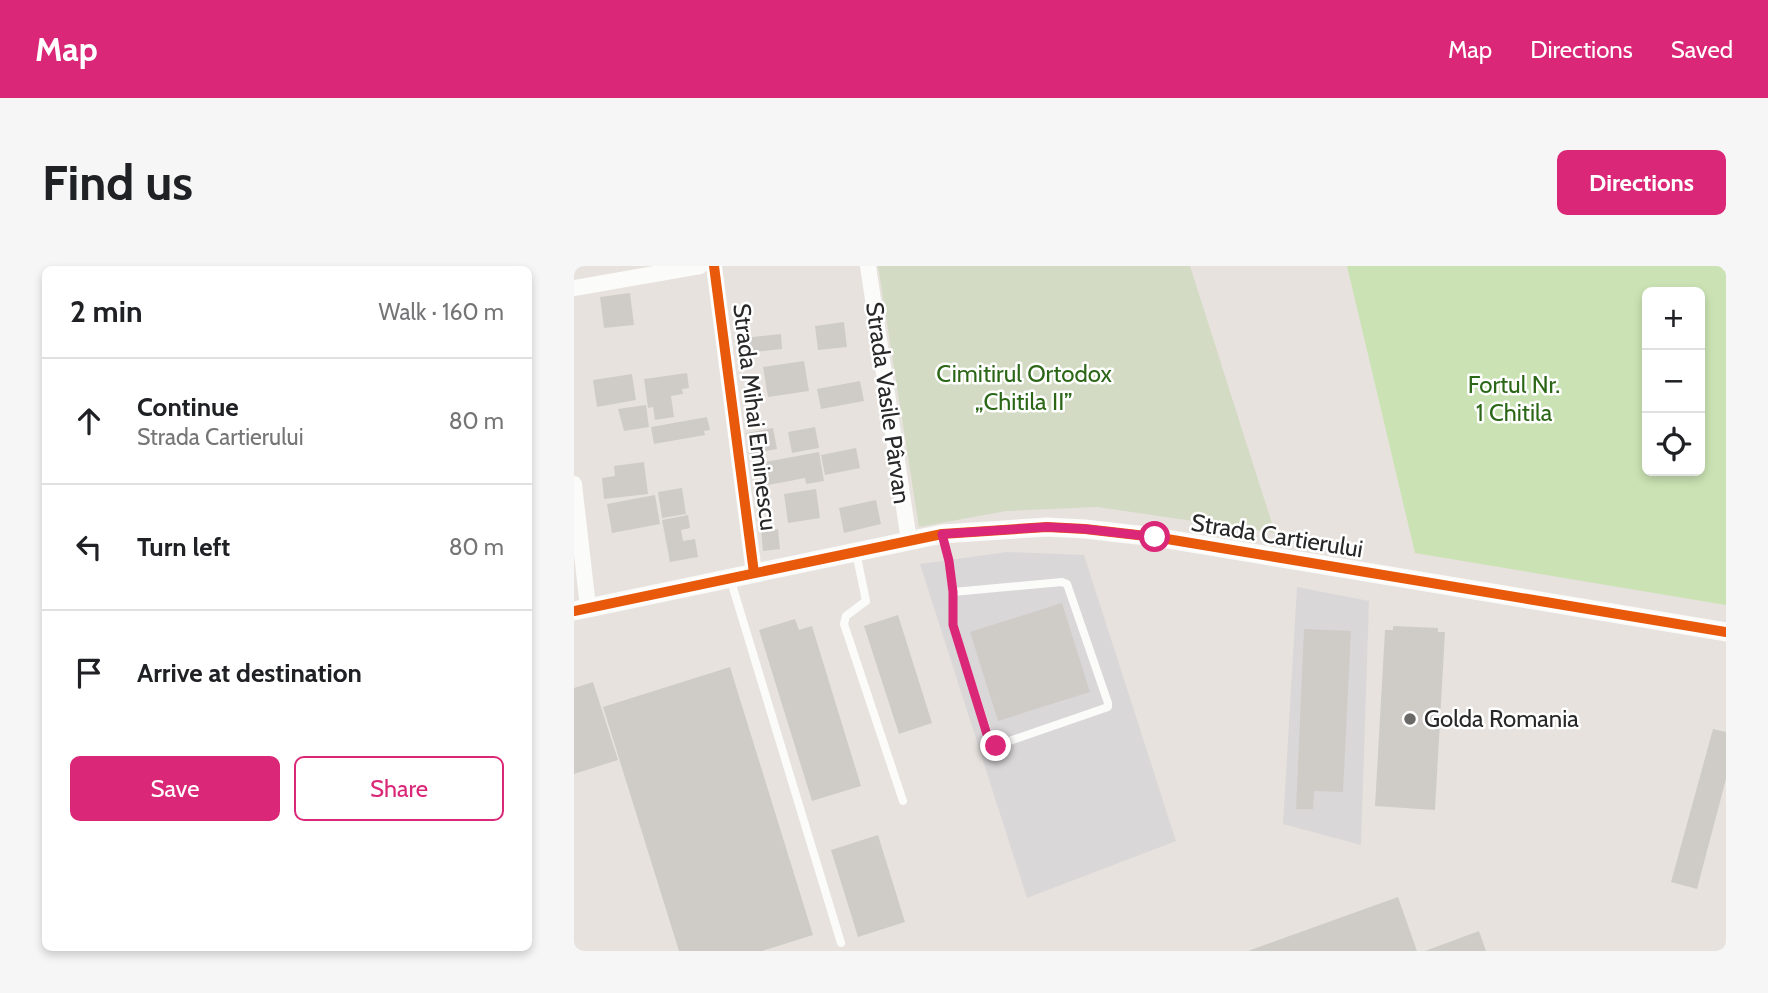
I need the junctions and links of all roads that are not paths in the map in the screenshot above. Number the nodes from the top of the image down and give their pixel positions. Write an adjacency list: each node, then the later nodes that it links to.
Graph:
1 (700, 266): 4 (street)
2 (714, 266): 9 (street, Strada Mihai Eminescu)
3 (868, 266): 7 (street, Strada Vasile Pârvan)
4 (574, 288)
5 (574, 484): 12 (street)
6 (942, 534): 7 (street, Strada Cartierului); 11 (lane); 13 (street, Strada Cartierului)
7 (909, 541): 8 (street, Strada Cartierului)
8 (856, 552): 9 (street, Strada Cartierului); 14 (lane)
9 (754, 573): 10 (street, Strada Cartierului)
10 (730, 578): 12 (street, Strada Cartierului); 15 (lane)
11 (953, 592): 11 (lane)
12 (581, 609)
13 (1726, 632)
14 (902, 801)
15 (841, 943)

